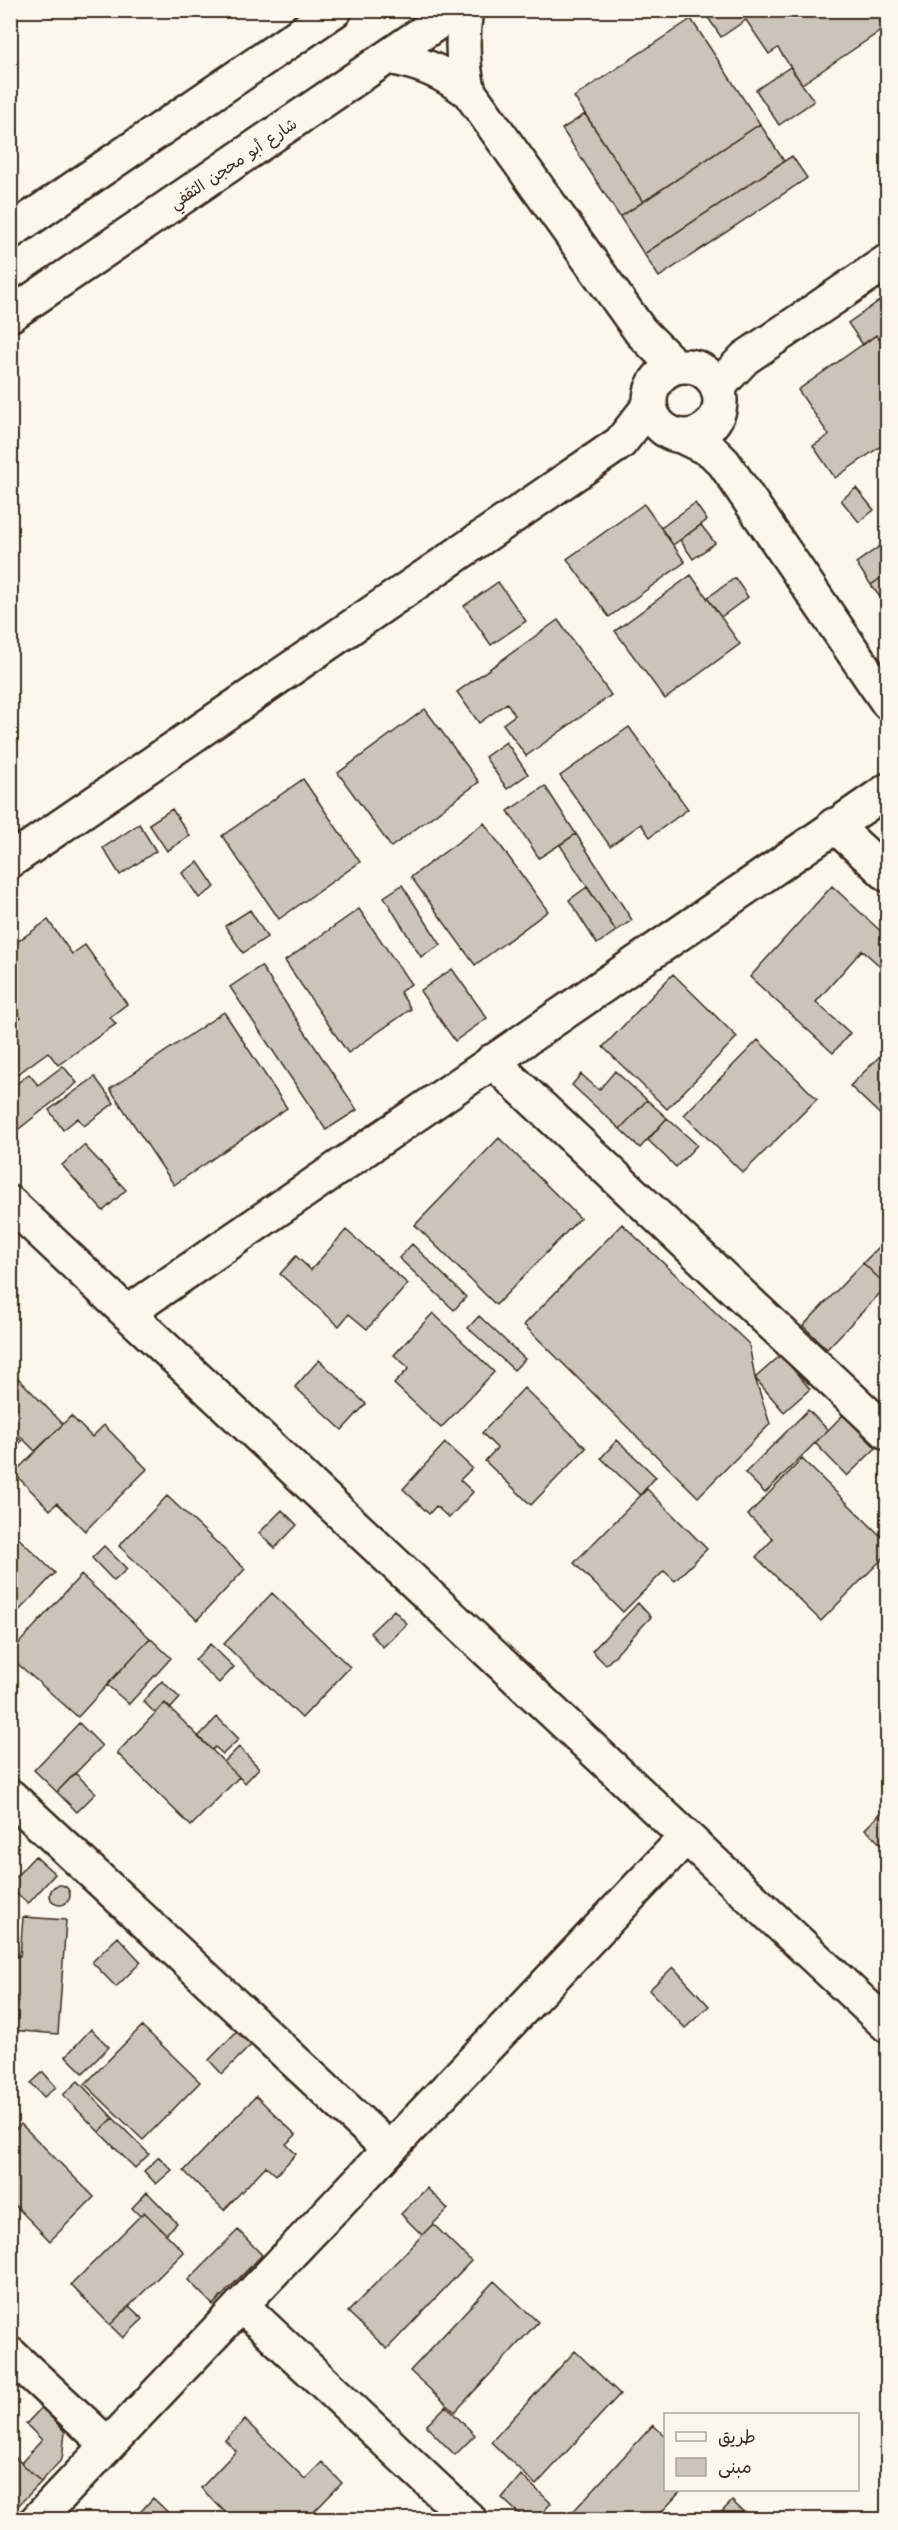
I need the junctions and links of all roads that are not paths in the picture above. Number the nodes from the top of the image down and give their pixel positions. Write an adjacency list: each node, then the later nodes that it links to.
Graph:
1 (335, 10): 6 (street)
2 (456, 10): 4 (street, شارع أبو محجن الثقفي)
3 (466, 10): 5 (street)
4 (389, 57): 5 (street); 8 (street, شارع أبو محجن الثقفي)
5 (469, 92): 9 (street)
6 (10, 232)
7 (888, 261): 9 (street)
8 (10, 315)
9 (686, 389): 10 (street); 10 (street); 11 (street); 12 (street)
10 (674, 434): 11 (street); 12 (street)
11 (620, 443): 16 (street)
12 (724, 463): 13 (street)
13 (888, 703)
14 (888, 790): 15 (street)
15 (834, 825): 17 (street); 18 (street)
16 (10, 861)
17 (888, 875)
18 (492, 1061): 20 (street); 21 (street)
19 (10, 1203): 20 (street)
20 (127, 1313): 23 (street)
21 (888, 1433)
22 (10, 1796): 25 (street)
23 (686, 1837): 24 (street); 25 (street)
24 (888, 2026)
25 (389, 2149): 26 (street)
26 (241, 2305): 28 (street); 30 (street)
27 (10, 2354): 28 (street)
28 (108, 2445): 29 (street)
29 (37, 2520)
30 (470, 2520)

